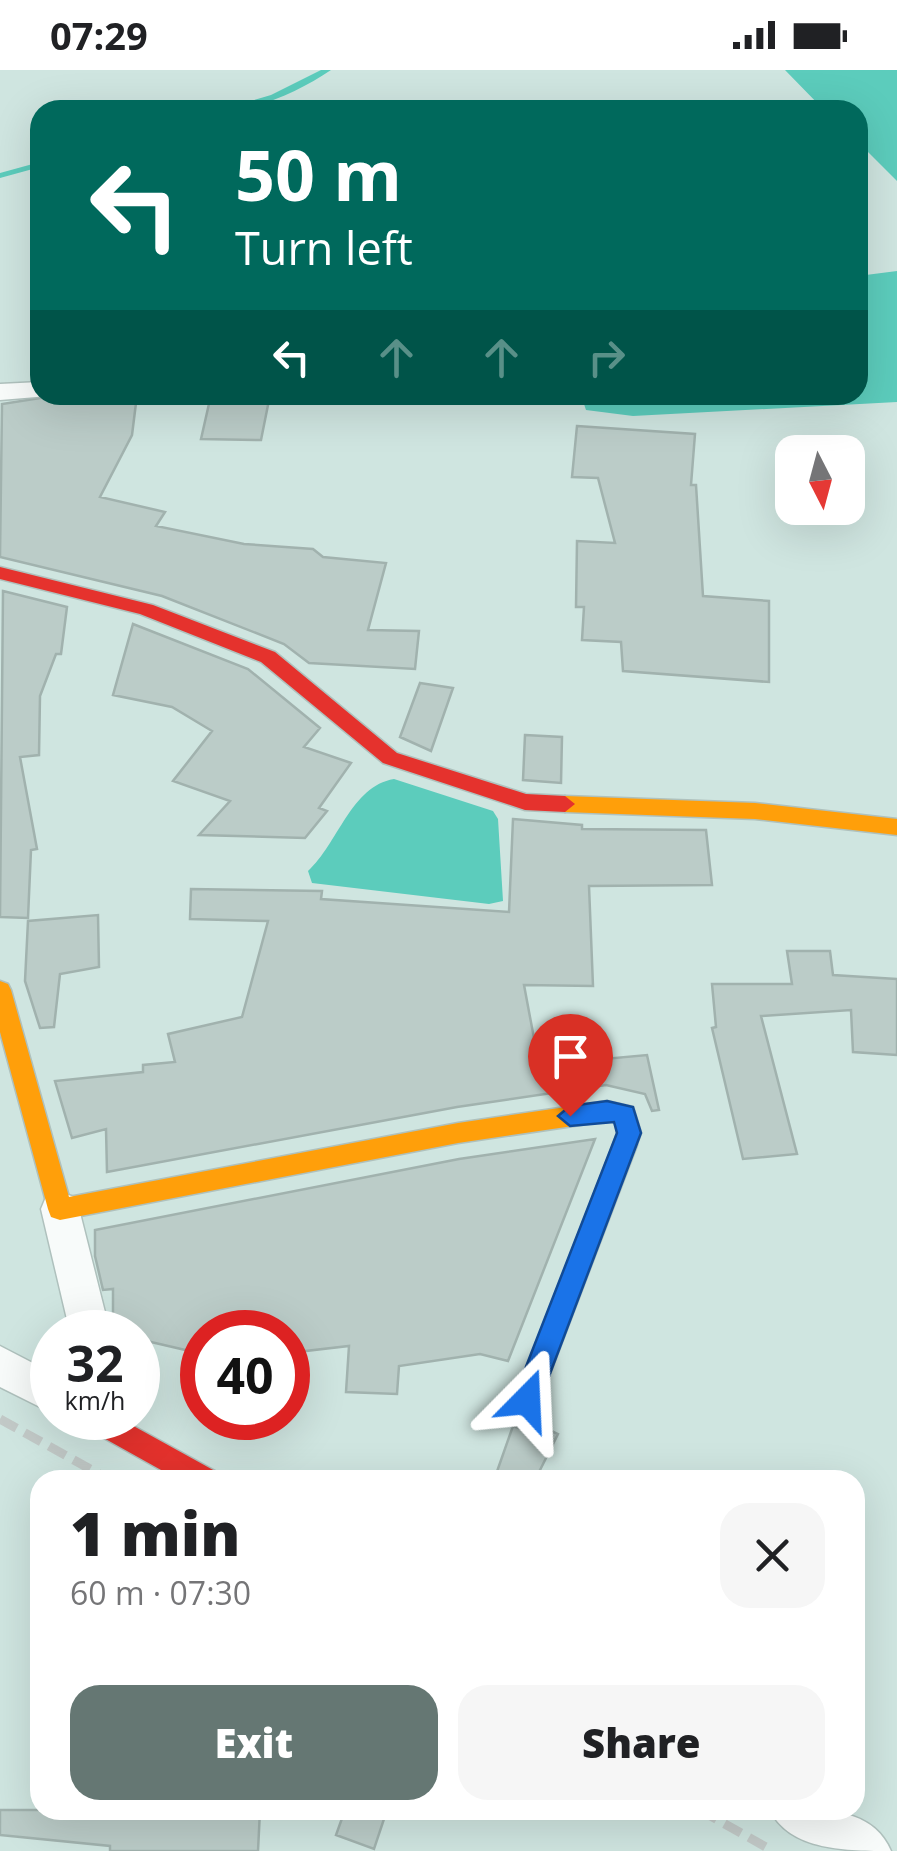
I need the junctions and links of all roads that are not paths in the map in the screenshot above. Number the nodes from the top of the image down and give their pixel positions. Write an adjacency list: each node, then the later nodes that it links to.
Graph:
1 (30, 390): 2 (street)
2 (0, 392)
3 (0, 573): 4 (street)
4 (897, 827)
5 (0, 990): 6 (street)
6 (60, 1208): 7 (street); 10 (street)
7 (85, 1310)
8 (0, 1365): 9 (street)
9 (30, 1382)
10 (527, 1400)
11 (133, 1440): 12 (street)
12 (187, 1470)
13 (812, 1820): 14 (street)
14 (867, 1851)

